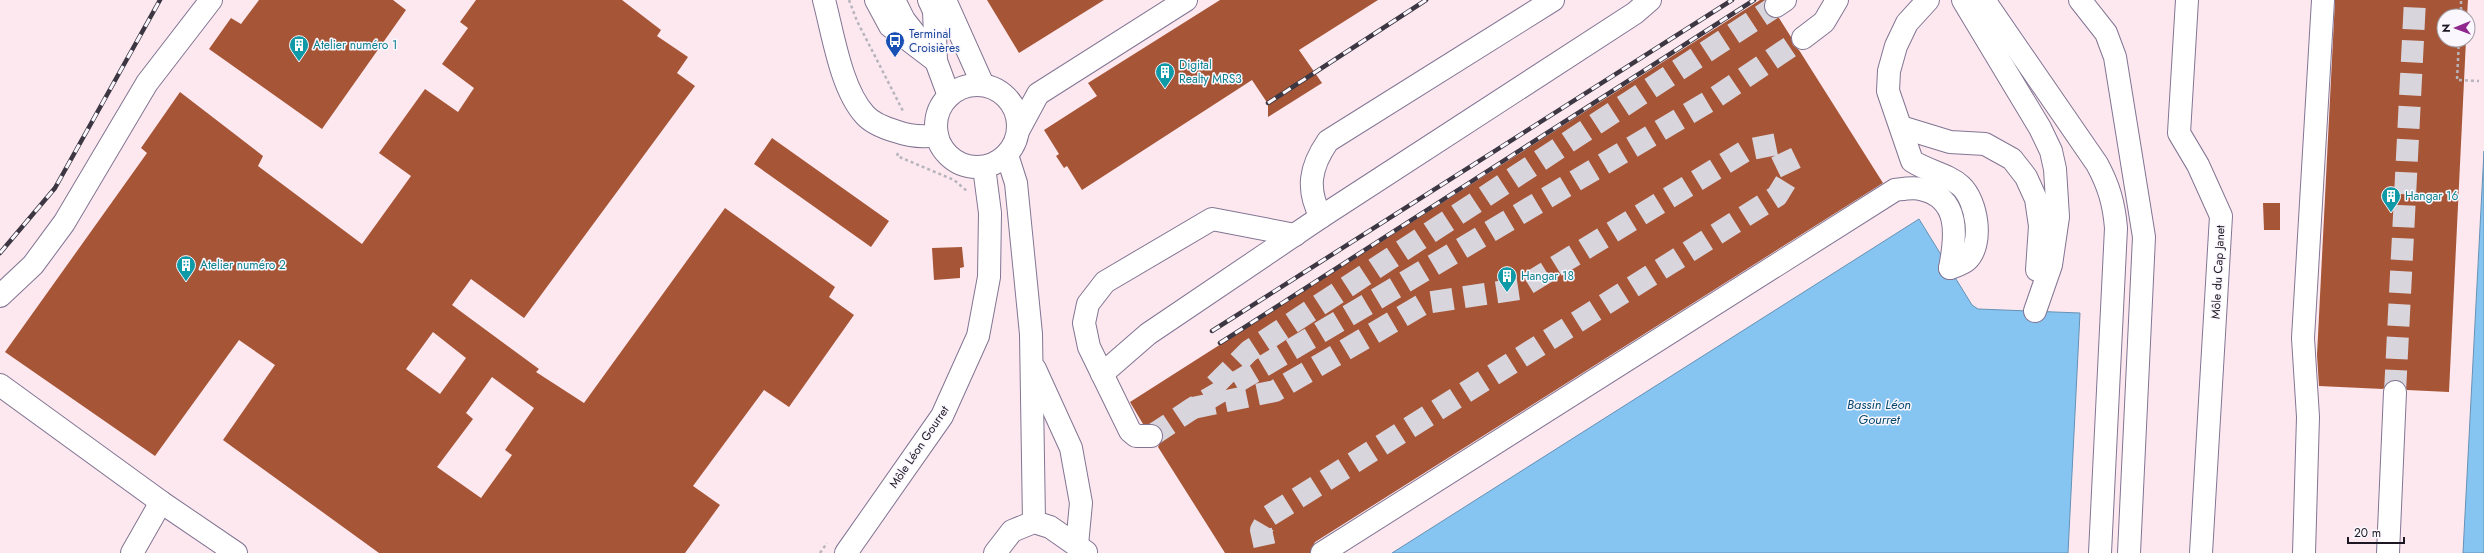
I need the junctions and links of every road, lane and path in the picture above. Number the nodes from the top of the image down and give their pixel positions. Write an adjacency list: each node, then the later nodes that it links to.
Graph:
1 (211, 0): 34 (lane)
2 (824, 0): 29 (lane)
3 (876, 0): 22 (lane)
4 (894, 0): 22 (lane)
5 (914, 0): 22 (lane)
6 (928, 0): 22 (lane)
7 (945, 0): 21 (lane)
8 (959, 0): 21 (lane)
9 (1186, 0): 25 (lane)
10 (1554, 0): 32 (lane)
11 (1650, 0): 32 (lane)
12 (1837, 0): 19 (lane)
13 (1928, 0): 27 (lane)
14 (1963, 0): 27 (lane)
15 (1984, 0): 49 (lane)
16 (2080, 0): 50 (lane)
17 (2187, 0): 51 (lane, Môle du Cap Janet)
18 (2323, 0): 52 (lane)
19 (1803, 38)
20 (2459, 48): 23 (path)
21 (969, 49): 24 (lane)
22 (935, 51): 26 (lane)
23 (2479, 81)
24 (988, 86): 25 (lane); 26 (lane); 28 (lane)
25 (1038, 94): 28 (lane)
26 (949, 96): 29 (lane)
27 (1897, 117): 48 (lane)
28 (1018, 131): 30 (lane)
29 (937, 135): 31 (lane)
30 (1007, 155): 31 (lane); 35 (lane)
31 (984, 166): 42 (lane, Môle Léon Gourret)
32 (1321, 217): 33 (lane)
33 (1295, 235): 36 (lane); 36 (lane)
34 (0, 296)
35 (1031, 361): 41 (lane); 43 (lane)
36 (1102, 374): 39 (lane)
37 (0, 384): 40 (lane)
38 (2395, 392): 53 (lane)
39 (1150, 436)
40 (160, 502): 44 (lane); 45 (lane)
41 (1034, 522): 43 (lane); 47 (lane)
42 (837, 547): 46 (path)
43 (1082, 549)
44 (132, 553)
45 (236, 553)
46 (820, 553)
47 (995, 553)
48 (1322, 553)
49 (2100, 553)
50 (2129, 553)
51 (2202, 553)
52 (2304, 553)
53 (2388, 553)

